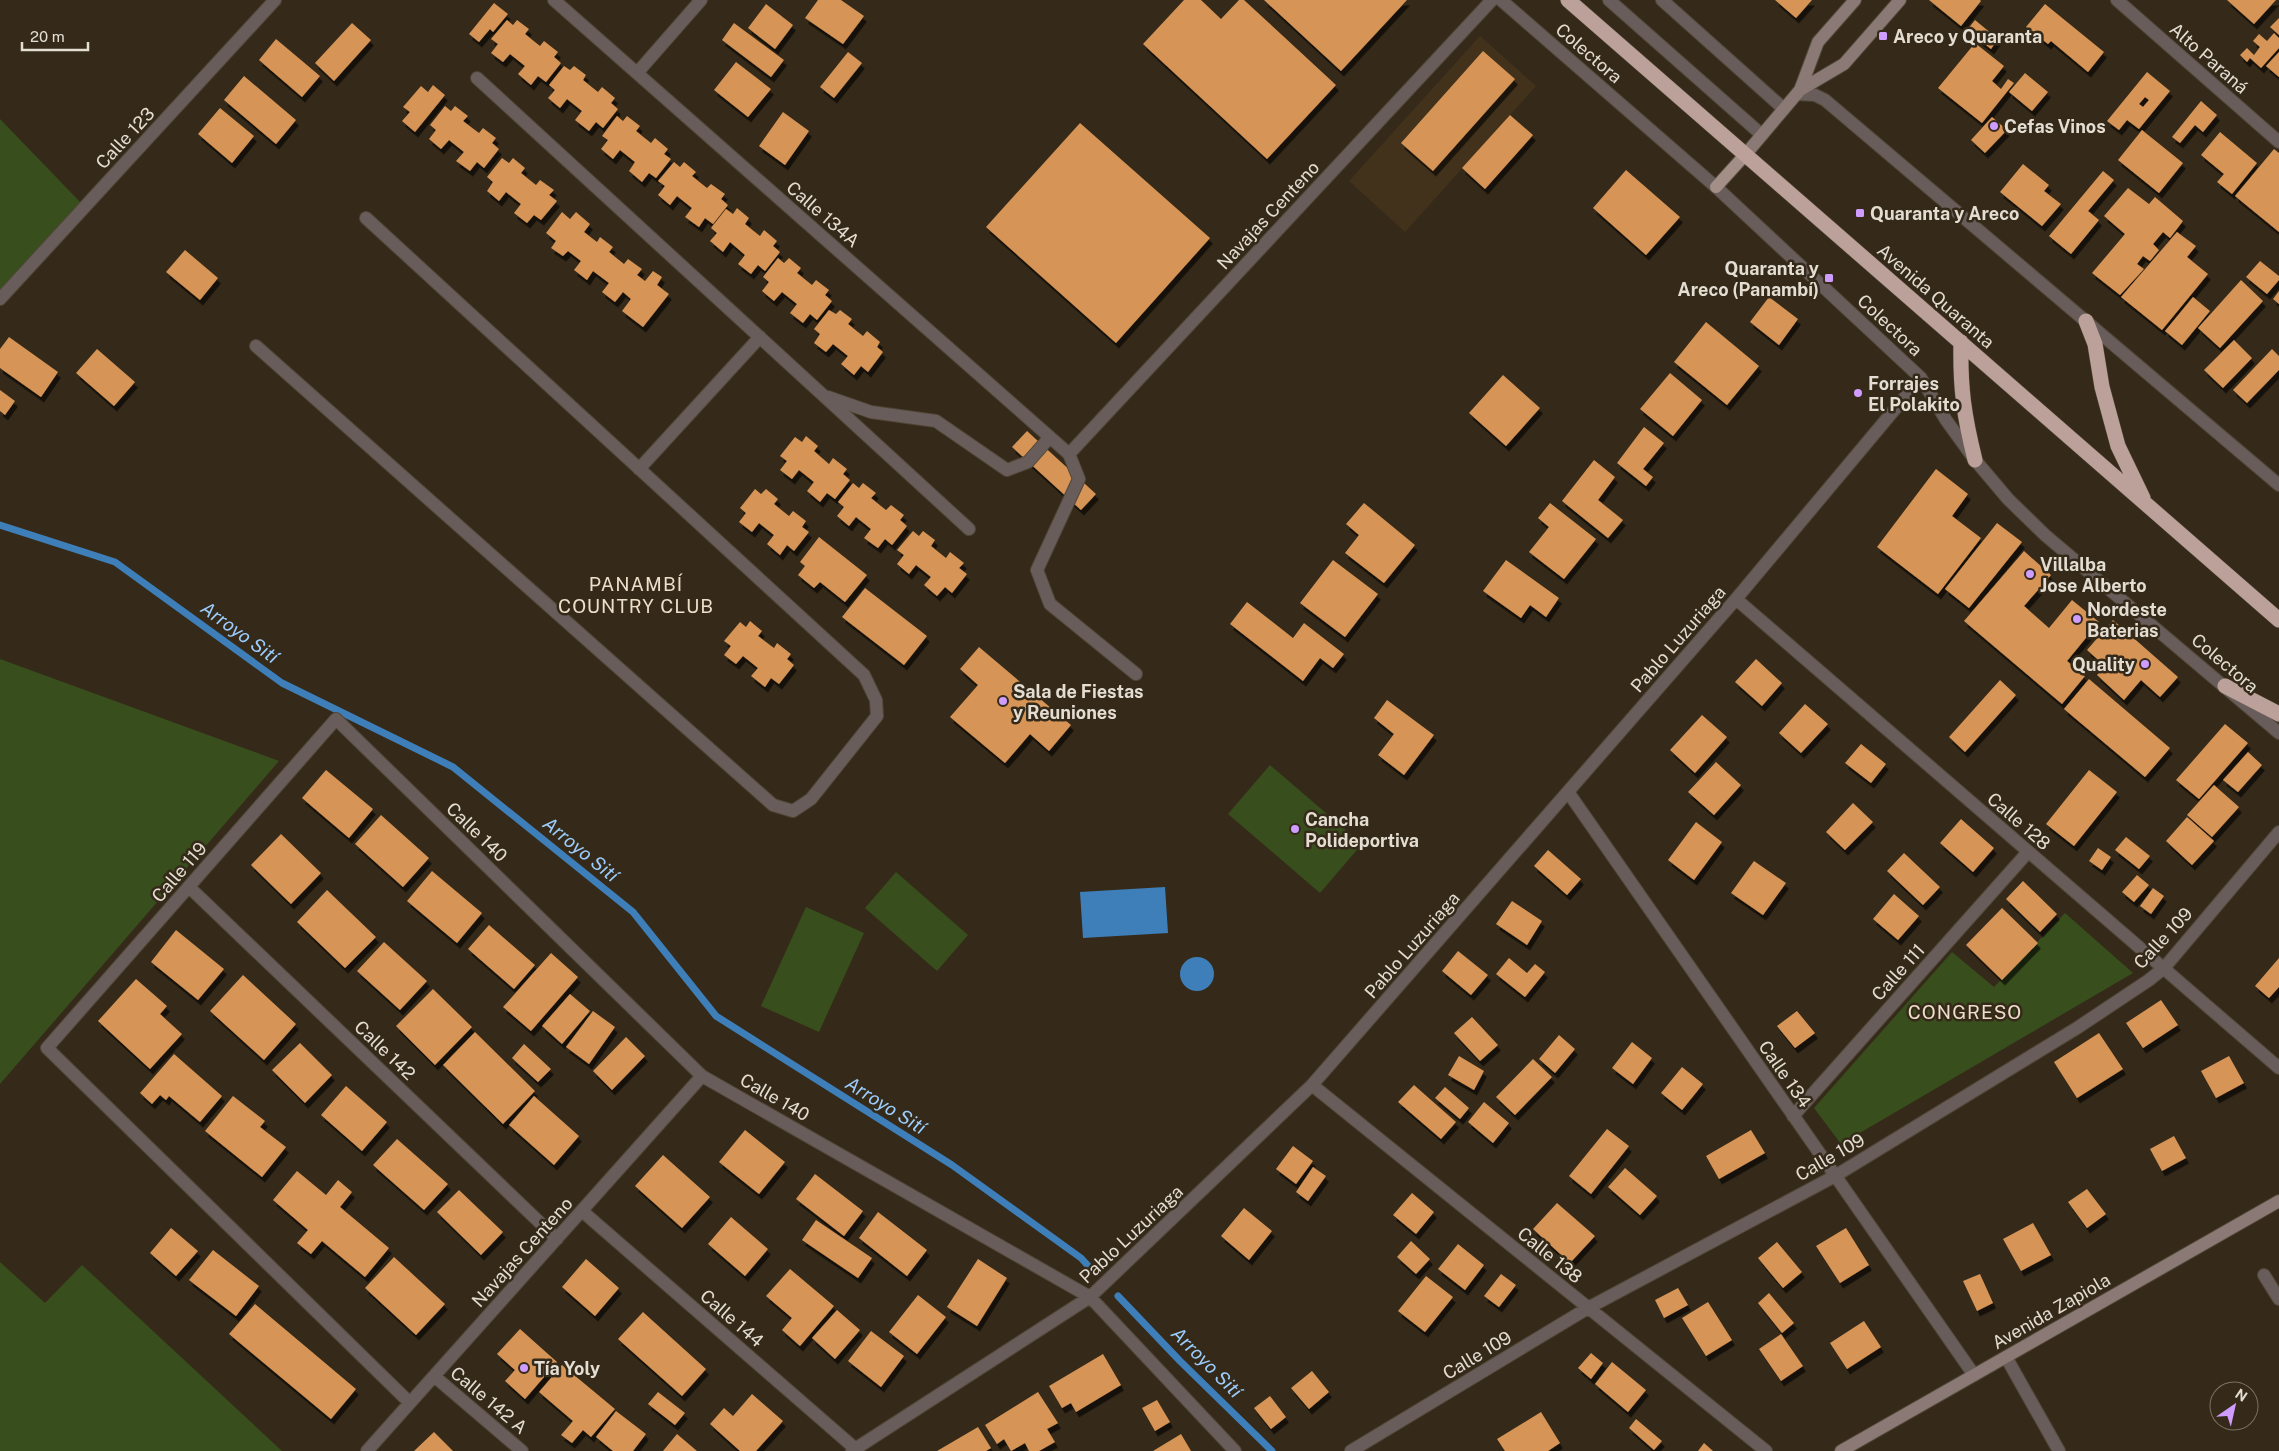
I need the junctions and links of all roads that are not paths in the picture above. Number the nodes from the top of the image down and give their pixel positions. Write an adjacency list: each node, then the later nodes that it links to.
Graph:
1 (275, 0): 21 (street, Calle 123)
2 (554, 0): 12 (street, Calle 134A)
3 (701, 0): 12 (street)
4 (1492, 0): 29 (street, Navajas Centeno)
5 (1501, 0): 19 (street, Colectora)
6 (1568, 0): 18 (highway, Avenida Quaranta)
7 (1609, 0): 16 (street)
8 (1662, 0): 15 (street)
9 (1855, 0): 14 (main road)
10 (1900, 0): 14 (main road)
11 (2117, 0): 17 (street, Alto Paraná)
12 (637, 73): 28 (street, Calle 134A)
13 (477, 78): 23 (street)
14 (1799, 92): 15 (main road); 22 (street)
15 (1784, 109): 16 (main road)
16 (1762, 135): 18 (main road)
17 (2279, 142)
18 (1745, 154): 19 (main road); 24 (highway, Avenida Quaranta)
19 (1716, 187): 26 (street, Colectora)
20 (366, 218): 31 (street)
21 (0, 299)
22 (2086, 321): 32 (street); 33 (highway)
23 (760, 338): 27 (street); 31 (street)
24 (1961, 342): 30 (highway); 33 (highway, Avenida Quaranta)
25 (256, 346): 31 (street)
26 (1921, 378): 30 (street, Colectora); 35 (street, Pablo Luzuriaga)
27 (823, 395): 28 (street); 34 (street)
28 (1050, 436): 29 (street, Calle 134A)
29 (1069, 454): 37 (street)
30 (1976, 460): 38 (street, Colectora)
31 (639, 469)
32 (2278, 483)
33 (2146, 504): 36 (highway, Avenida Quaranta)
34 (969, 529)
35 (1736, 599): 42 (street, Pablo Luzuriaga); 44 (street, Calle 128)
36 (2279, 620)
37 (1136, 674)
38 (2225, 686): 39 (highway); 41 (street, Colectora)
39 (2279, 714)
40 (336, 719): 45 (street, Calle 119); 48 (street, Calle 140)
41 (2279, 733)
42 (1568, 792): 49 (street, Pablo Luzuriaga); 50 (street, Calle 134)
43 (2279, 832): 46 (street, Calle 109)
44 (2028, 852): 46 (street, Calle 128); 50 (street, Calle 111)
45 (189, 887): 54 (street, Calle 142); 62 (street, Calle 119)
46 (2164, 968): 47 (street, Calle 128); 51 (street, Calle 109)
47 (2279, 1068)
48 (702, 1076): 53 (street, Navajas Centeno); 56 (street, Calle 140)
49 (1312, 1086): 56 (street, Pablo Luzuriaga); 58 (street, Calle 138)
50 (1793, 1116): 51 (street, Calle 134)
51 (1835, 1176): 58 (street, Calle 109); 60 (street, Calle 134)
52 (2279, 1201): 59 (main road, Avenida Zapiola)
53 (582, 1211): 54 (street, Navajas Centeno); 63 (street, Calle 144)
54 (557, 1239): 61 (street, Navajas Centeno)
55 (2264, 1275): 57 (street)
56 (1090, 1297): 63 (street, Pablo Luzuriaga); 66 (street, Calle 140)
57 (2279, 1299)
58 (1588, 1308): 67 (street, Calle 109); 68 (street, Calle 138)
59 (2006, 1357): 60 (main road, Avenida Zapiola); 70 (street)
60 (1974, 1375): 69 (main road, Avenida Zapiola)
61 (434, 1376): 62 (street, Navajas Centeno); 65 (street, Calle 142 A)
62 (410, 1403): 64 (street, Navajas Centeno)
63 (856, 1450)
64 (367, 1451)
65 (522, 1451)
66 (1235, 1451)
67 (1351, 1451)
68 (1766, 1451)
69 (1841, 1451)
70 (2058, 1451)

